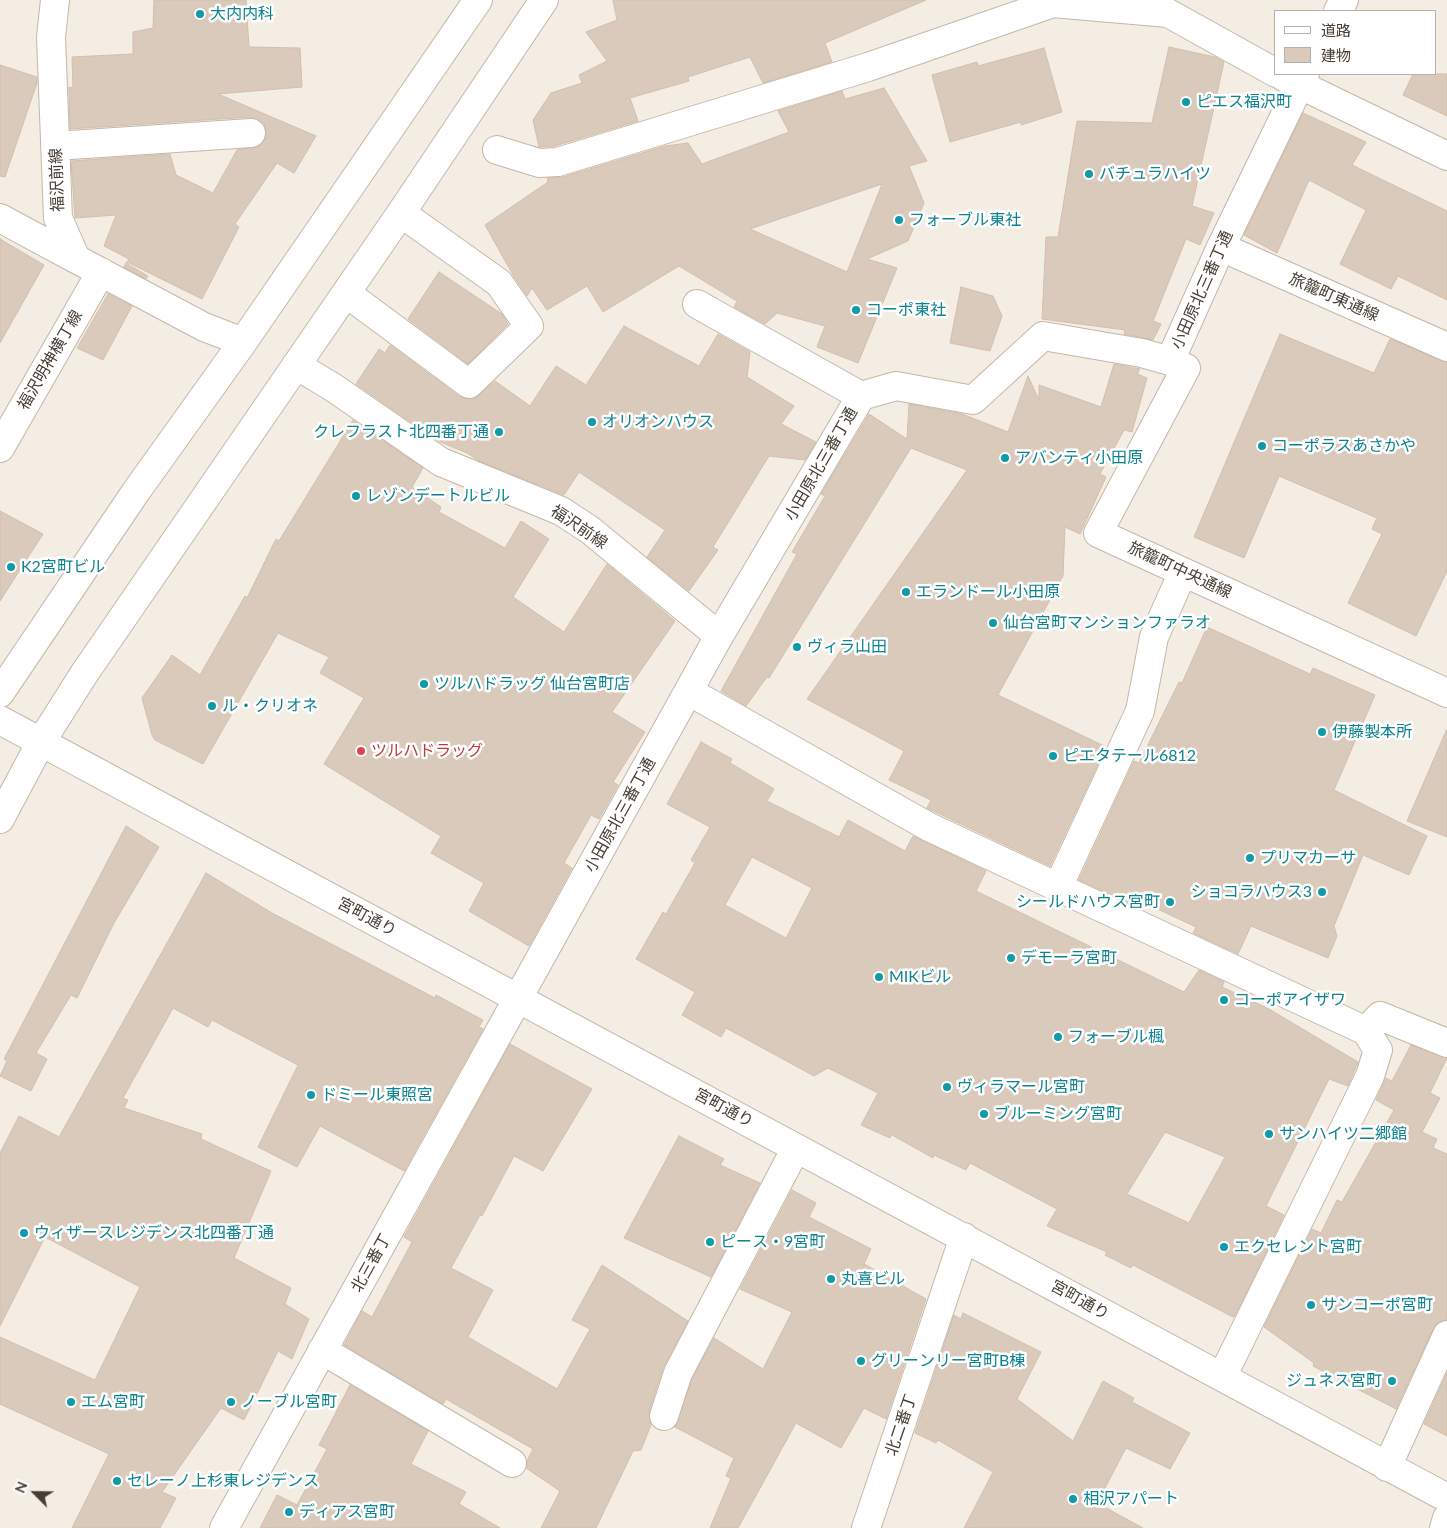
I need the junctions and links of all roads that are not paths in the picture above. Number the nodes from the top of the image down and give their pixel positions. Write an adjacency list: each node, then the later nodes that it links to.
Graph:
1 (55, 0): 8 (street, 福沢前線)
2 (478, 0): 18 (street)
3 (544, 0): 11 (street)
4 (1114, 4): 5 (street); 9 (street)
5 (1274, 69)
6 (1289, 77): 10 (street); 13 (street, 小田原北三番丁通)
7 (251, 133): 8 (street)
8 (55, 146): 14 (street, 福沢前線)
9 (497, 150)
10 (1447, 156)
11 (401, 213): 16 (street); 16 (street)
12 (0, 218): 14 (street)
13 (1221, 247): 19 (street, 旅籠町東通線); 20 (street, 小田原北三番丁通)
14 (76, 259): 15 (street)
15 (101, 272): 18 (street); 23 (street, 福沢明神横丁線)
16 (346, 293): 21 (street)
17 (697, 304): 22 (street)
18 (243, 342): 26 (street)
19 (1447, 347)
20 (1170, 361): 22 (street, 小田原北三番丁通); 24 (street, 旅籠町中央通線)
21 (296, 365): 25 (street, 福沢前線); 30 (street)
22 (860, 396): 25 (street, 小田原北三番丁通)
23 (0, 448)
24 (1183, 572): 28 (street, 旅籠町中央通線); 32 (street)
25 (720, 636): 27 (street, 小田原北三番丁通)
26 (0, 692)
27 (690, 692): 32 (street); 33 (street, 小田原北三番丁通)
28 (1447, 692)
29 (0, 720): 30 (street, 宮町通り)
30 (41, 742): 31 (street); 33 (street, 宮町通り)
31 (0, 819)
32 (1058, 887): 34 (street)
33 (518, 998): 36 (street, 宮町通り); 39 (street, 北三番丁)
34 (1366, 1031): 35 (street); 40 (street)
35 (1447, 1043)
36 (796, 1148): 37 (street, 宮町通り); 41 (street)
37 (964, 1237): 40 (street, 宮町通り); 47 (street, 北二番丁)
38 (1447, 1335): 43 (street)
39 (322, 1350): 42 (street); 46 (street, 北三番丁)
40 (1222, 1377): 43 (street, 宮町通り)
41 (664, 1416)
42 (512, 1464)
43 (1387, 1467): 44 (street, 宮町通り)
44 (1447, 1498)
45 (1447, 1518): 48 (street)
46 (224, 1528)
47 (866, 1528)
48 (1444, 1528)

